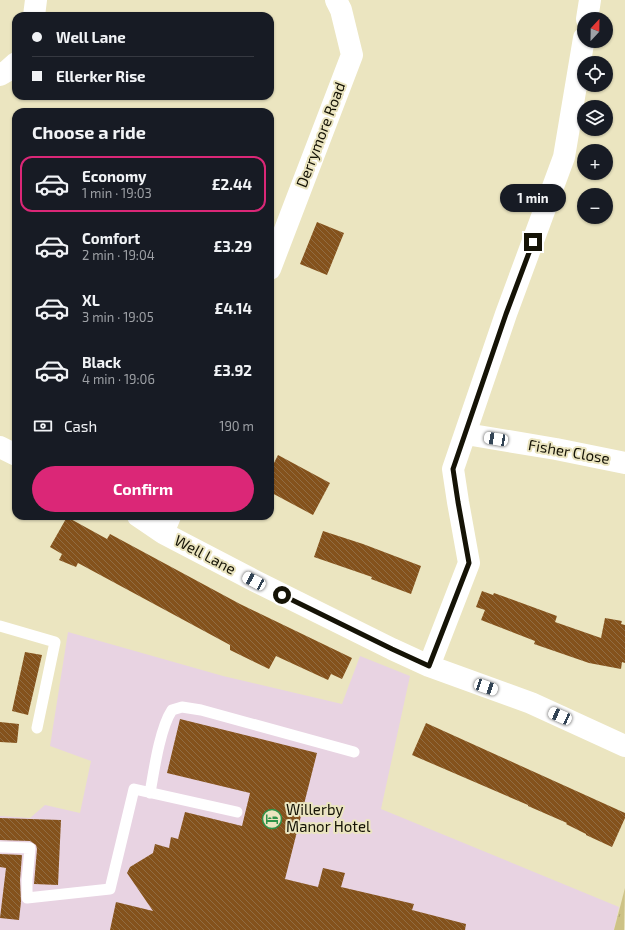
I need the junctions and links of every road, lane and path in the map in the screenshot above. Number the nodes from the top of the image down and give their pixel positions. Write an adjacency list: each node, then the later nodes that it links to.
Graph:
1 (36, 0): 4 (street)
2 (336, 0): 9 (street, Derrymore Road)
3 (590, 0): 5 (street)
4 (34, 12)
5 (588, 12)
6 (582, 48): 10 (street)
7 (12, 67): 8 (street)
8 (0, 75)
9 (274, 259)
10 (466, 434): 13 (street, Fisher Close); 17 (street)
11 (0, 447): 12 (street)
12 (12, 453)
13 (625, 462)
14 (152, 520): 15 (street, Well Lane)
15 (167, 524): 17 (street, Well Lane)
16 (0, 626): 18 (lane)
17 (429, 666): 19 (street, Well Lane)
18 (37, 728)
19 (625, 746)
20 (354, 752): 21 (lane)
21 (150, 793): 22 (lane); 23 (lane)
22 (237, 812)
23 (0, 847)

